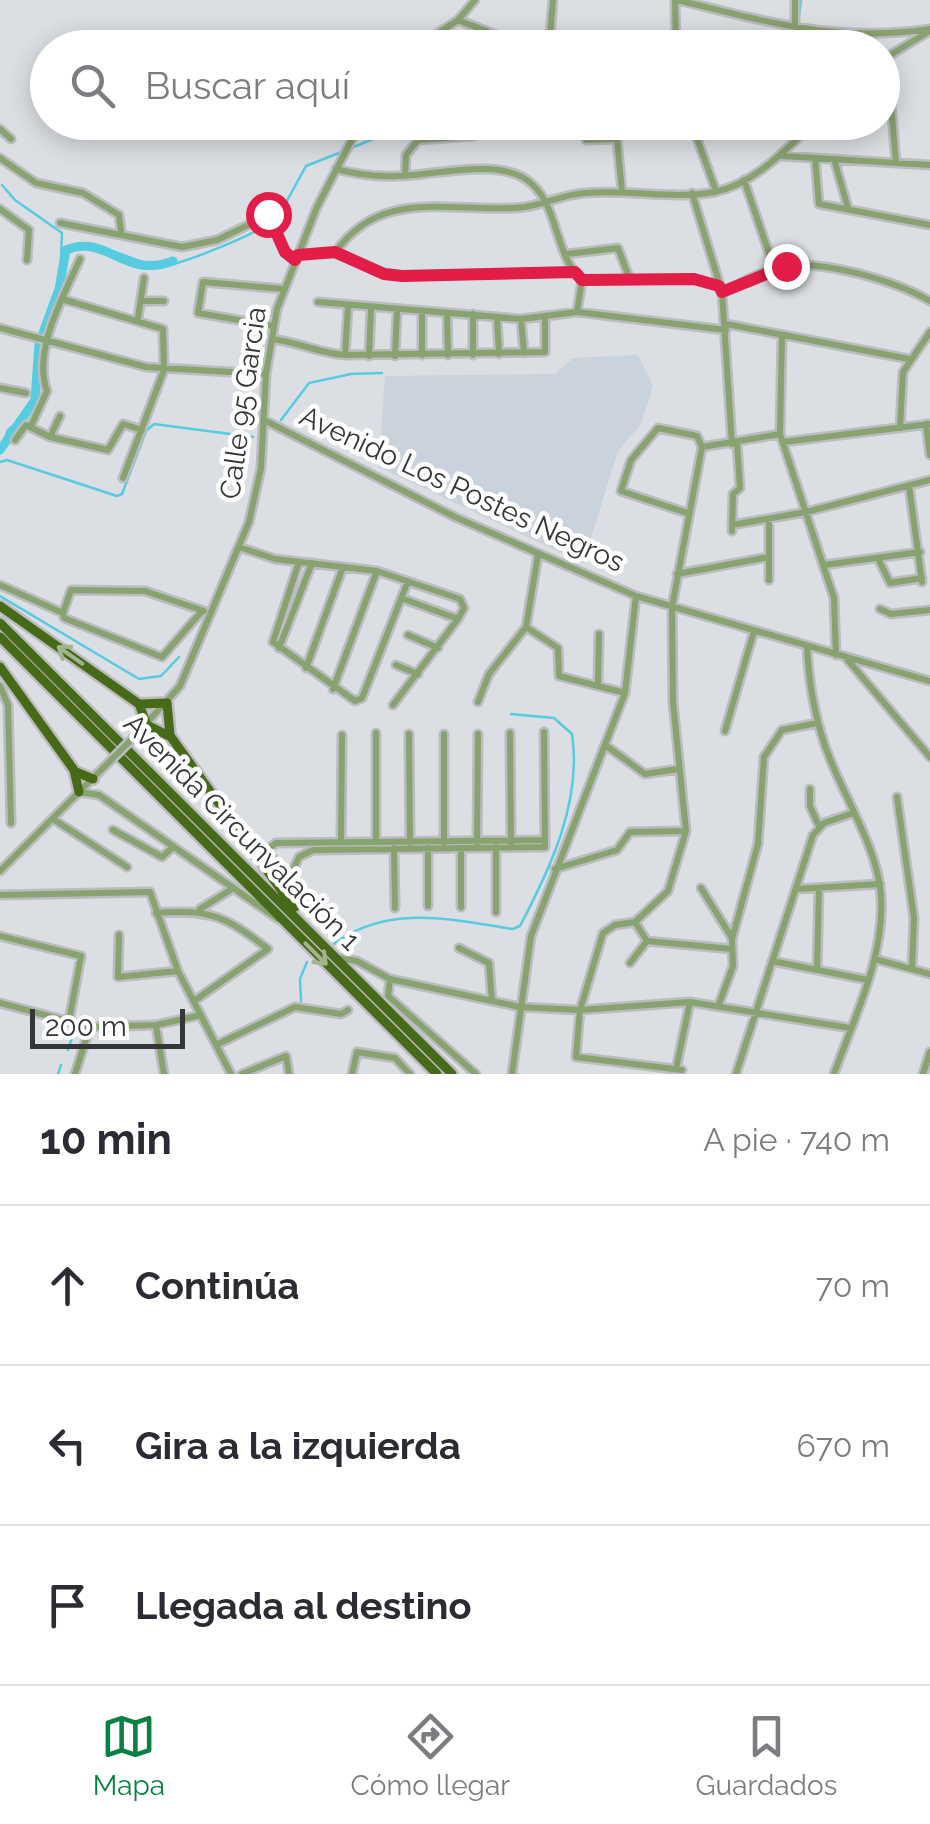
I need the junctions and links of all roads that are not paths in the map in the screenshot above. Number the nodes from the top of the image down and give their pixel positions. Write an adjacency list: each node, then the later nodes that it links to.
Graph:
1 (475, 0): 5 (street)
2 (552, 0): 9 (street)
3 (676, 0): 6 (street); 10 (street)
4 (795, 0): 6 (street)
5 (458, 20): 7 (street); 8 (street)
6 (794, 28): 11 (street)
7 (443, 30)
8 (484, 30)
9 (550, 30)
10 (674, 30)
11 (806, 30)
12 (930, 30): 13 (street); 14 (street)
13 (900, 34)
14 (900, 49)
15 (0, 129): 16 (street)
16 (11, 139)
17 (350, 140): 29 (street, Calle 95 Garcia)
18 (418, 140): 30 (street)
19 (618, 140): 32 (street)
20 (697, 140): 33 (street)
21 (795, 140): 23 (street)
22 (894, 140): 27 (street)
23 (780, 156): 25 (street); 31 (street)
24 (0, 158): 40 (street)
25 (815, 158): 26 (street); 36 (street)
26 (834, 158): 27 (street); 36 (street)
27 (896, 163): 28 (street)
28 (930, 165)
29 (336, 169): 30 (street); 43 (street, Calle 95 Garcia)
30 (405, 176): 35 (street)
31 (744, 180): 33 (street); 46 (street)
32 (622, 192): 34 (street); 35 (street)
33 (716, 192): 34 (street)
34 (692, 193): 52 (street)
35 (546, 201): 41 (street); 42 (street)
36 (848, 208): 39 (street)
37 (0, 209): 44 (street)
38 (60, 223): 40 (street)
39 (930, 225)
40 (120, 232): 43 (street)
41 (335, 252): 43 (street); 47 (street)
42 (567, 254): 47 (street); 49 (street)
43 (296, 258): 51 (street, Calle 95 Garcia)
44 (27, 260)
45 (80, 260): 53 (street)
46 (774, 268): 52 (street); 56 (street)
47 (575, 272): 50 (street)
48 (144, 278): 54 (street)
49 (630, 278): 50 (street); 52 (street)
50 (582, 280): 61 (street)
51 (284, 289): 69 (street, Calle 95 Garcia); 69 (street)
52 (720, 289): 70 (street)
53 (62, 299): 66 (street); 74 (street)
54 (140, 301): 55 (street); 66 (street)
55 (164, 301)
56 (930, 301)
57 (318, 302): 58 (street)
58 (348, 307): 59 (street); 81 (street)
59 (371, 309): 60 (street); 82 (street)
60 (396, 312): 63 (street); 83 (street)
61 (577, 312): 67 (street); 70 (street)
62 (447, 313): 63 (street); 64 (street); 79 (street)
63 (422, 314): 78 (street)
64 (473, 314): 65 (street); 80 (street)
65 (497, 317): 68 (street); 77 (street)
66 (138, 318): 85 (street)
67 (545, 318): 68 (street); 76 (street)
68 (521, 319): 76 (street)
69 (273, 326): 75 (street, Calle 95 Garcia)
70 (726, 327): 72 (street); 98 (street)
71 (0, 328): 74 (street)
72 (782, 335): 84 (street); 96 (street)
73 (928, 337): 84 (street)
74 (43, 338): 85 (street); 92 (street)
75 (272, 338): 81 (street); 86 (street, Calle 95 Garcia)
76 (524, 353): 77 (street)
77 (499, 354): 80 (street)
78 (422, 355): 79 (street); 83 (street)
79 (448, 355): 80 (street)
80 (473, 355)
81 (345, 356): 82 (street)
82 (370, 356): 83 (street)
83 (395, 356)
84 (909, 359): 93 (street)
85 (164, 370): 86 (street); 94 (street)
86 (266, 374): 90 (street, Calle 95 Garcia)
87 (0, 388): 88 (street)
88 (26, 393)
89 (60, 416): 95 (street)
90 (264, 420): 109 (street, Calle 95 Garcia); 111 (street, Avenido Los Postes Negros)
91 (928, 424): 93 (street); 100 (street)
92 (31, 426): 95 (street); 97 (street)
93 (900, 428): 96 (street)
94 (142, 430): 95 (street); 101 (street)
95 (50, 436)
96 (782, 438): 98 (street); 104 (street)
97 (15, 440)
98 (735, 443): 99 (street); 106 (street)
99 (702, 447): 105 (street); 105 (street)
100 (930, 455)
101 (124, 478)
102 (930, 480): 103 (street)
103 (909, 486): 104 (street); 108 (street)
104 (806, 512): 106 (street); 116 (street)
105 (687, 514): 119 (street)
106 (769, 520): 112 (street)
107 (930, 521): 108 (street)
108 (917, 526): 110 (street)
109 (239, 547): 114 (street); 129 (street, Calle 95 Garcia)
110 (920, 552): 113 (street); 113 (street)
111 (538, 554): 123 (street, Avenido Los Postes Negros); 133 (street)
112 (769, 557): 119 (street); 121 (street)
113 (878, 558): 116 (street)
114 (299, 562): 115 (street); 139 (street)
115 (312, 564): 117 (street); 139 (street)
116 (824, 566): 141 (street)
117 (342, 567): 118 (street); 144 (street)
118 (377, 571): 120 (street); 149 (street)
119 (677, 574): 126 (street)
120 (408, 580): 124 (street); 131 (street)
121 (769, 580)
122 (0, 585): 130 (street)
123 (636, 596): 126 (street, Avenido Los Postes Negros); 150 (street)
124 (401, 598): 131 (street); 149 (street)
125 (0, 606): 153 (main road, one-way to 125)
126 (672, 607): 134 (street, Avenido Los Postes Negros); 168 (street)
127 (880, 609): 128 (street)
128 (930, 610)
129 (206, 612): 130 (street); 130 (street); 152 (street, Calle 95 Garcia)
130 (63, 613)
131 (458, 619): 140 (street)
132 (0, 623): 216 (main road, Avenida Circunvalación 1)
133 (526, 628): 147 (street); 151 (street)
134 (754, 632): 138 (street, Avenido Los Postes Negros); 158 (street)
135 (600, 634): 147 (street)
136 (408, 635): 140 (street)
137 (0, 637): 211 (main road, Avenida Circunvalación 1)
138 (807, 647): 141 (street, Avenido Los Postes Negros); 155 (street)
139 (279, 648): 144 (street)
140 (438, 648): 145 (street)
141 (840, 656): 146 (street, Avenido Los Postes Negros); 167 (street)
142 (396, 665): 145 (street)
143 (0, 666): 169 (main road)
144 (306, 668): 149 (street)
145 (418, 674): 154 (street)
146 (930, 681)
147 (598, 683): 150 (street)
148 (0, 686): 177 (street)
149 (334, 689)
150 (625, 693): 166 (street)
151 (478, 702)
152 (167, 703): 153 (main road); 156 (street, Calle 95 Garcia); 165 (main road)
153 (138, 704): 156 (main road)
154 (393, 705)
155 (818, 723): 175 (street); 214 (street)
156 (147, 724): 165 (main road); 170 (street, Calle 95 Garcia, bridge)
157 (544, 732): 184 (street)
158 (725, 732)
159 (376, 733): 185 (street)
160 (510, 733): 184 (street)
161 (342, 734): 190 (street)
162 (409, 734): 187 (street)
163 (444, 734): 189 (street)
164 (478, 734): 182 (street)
165 (171, 737): 196 (main road)
166 (608, 747): 168 (street); 193 (street)
167 (930, 757)
168 (678, 769): 180 (street)
169 (74, 770): 170 (main road); 172 (main road)
170 (92, 779): 172 (street, Calle 95 Garcia); 173 (street)
171 (810, 789): 178 (street)
172 (79, 792): 173 (street); 176 (street, Calle 95 Garcia)
173 (99, 794): 191 (street)
174 (897, 798): 224 (street)
175 (852, 812): 178 (street); 197 (street)
176 (52, 819): 192 (street); 194 (street, Calle 95 Garcia)
177 (10, 824)
178 (820, 826): 201 (street)
179 (113, 830): 191 (street)
180 (686, 831): 193 (street); 210 (street)
181 (461, 844): 182 (street); 189 (street); 204 (street)
182 (477, 844): 183 (street)
183 (496, 844): 184 (street); 208 (street)
184 (512, 844)
185 (376, 845): 186 (street); 190 (street)
186 (394, 845): 187 (street); 205 (street)
187 (410, 845): 188 (street)
188 (428, 845): 189 (street); 203 (street)
189 (444, 845)
190 (341, 846): 195 (street); 195 (street)
191 (173, 847): 198 (street)
192 (127, 866)
193 (555, 868): 234 (street)
194 (0, 871)
195 (286, 873): 196 (main road); 207 (main road)
196 (268, 876): 207 (main road)
197 (880, 884): 200 (street); 220 (street)
198 (232, 888): 206 (street); 211 (street)
199 (700, 888): 214 (street)
200 (819, 888): 201 (street); 223 (street)
201 (796, 890): 221 (street)
202 (0, 895): 209 (street)
203 (428, 906)
204 (461, 907)
205 (395, 908)
206 (198, 910): 209 (street); 229 (street)
207 (296, 910): 216 (main road)
208 (496, 912)
209 (156, 913): 225 (street)
210 (635, 922): 215 (street); 236 (street)
211 (286, 924): 253 (main road, Avenida Circunvalación 1, one-way to 253)
212 (118, 935): 225 (street)
213 (0, 936): 239 (street)
214 (732, 939): 218 (street)
215 (647, 941): 218 (street); 222 (street)
216 (324, 946): 219 (main road, Avenida Circunvalación 1)
217 (459, 948): 230 (street)
218 (732, 949): 233 (street)
219 (337, 958): 227 (street); 254 (main road, Avenida Circunvalación 1)
220 (875, 959): 224 (street); 228 (street)
221 (772, 962): 223 (street); 237 (street)
222 (630, 963)
223 (817, 969): 228 (street)
224 (912, 970): 226 (street)
225 (178, 971): 229 (street)
226 (930, 974)
227 (390, 979): 230 (street); 255 (street)
228 (868, 980): 242 (street)
229 (194, 1001): 238 (street)
230 (492, 1001): 234 (street)
231 (690, 1002): 233 (street); 236 (street); 245 (street)
232 (0, 1004): 239 (street)
233 (719, 1004): 237 (street)
234 (520, 1007): 236 (street); 256 (street)
235 (348, 1010): 243 (street)
236 (580, 1010): 245 (street)
237 (756, 1012): 242 (street); 258 (street)
238 (201, 1014): 240 (street); 243 (street)
239 (69, 1021): 241 (street)
240 (156, 1026): 241 (street); 247 (street)
241 (90, 1027): 246 (street)
242 (850, 1028): 259 (street)
243 (216, 1045): 248 (street)
244 (930, 1052): 260 (street)
245 (620, 1062): 257 (street)
246 (74, 1074)
247 (164, 1074)
248 (231, 1074)
249 (242, 1074): 250 (street)
250 (289, 1074)
251 (352, 1074): 252 (street)
252 (410, 1074)
253 (437, 1074)
254 (452, 1074)
255 (476, 1074)
256 (512, 1074)
257 (619, 1074)
258 (736, 1074)
259 (834, 1074)
260 (923, 1074)

